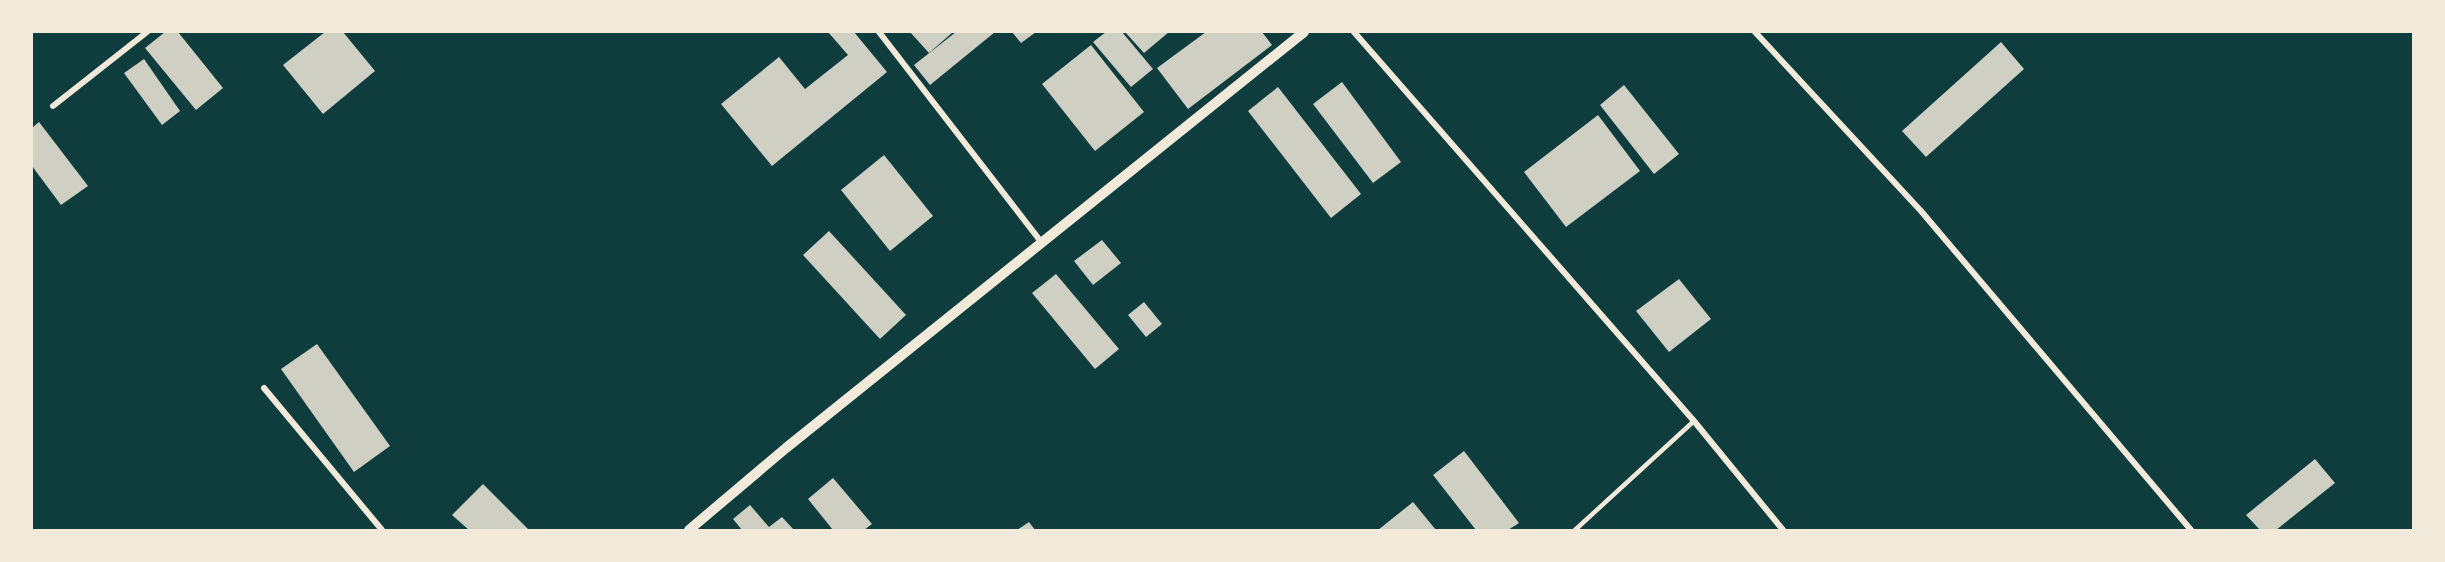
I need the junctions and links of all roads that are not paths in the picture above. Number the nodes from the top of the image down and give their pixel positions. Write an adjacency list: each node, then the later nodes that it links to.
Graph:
1 (147, 32): 6 (street)
2 (879, 32): 7 (street)
3 (1304, 32): 7 (street)
4 (1354, 32): 9 (street)
5 (1755, 32): 14 (street)
6 (53, 106)
7 (1042, 243): 11 (street)
8 (264, 388): 10 (street)
9 (1694, 421): 12 (lane); 13 (street)
10 (382, 531)
11 (689, 531)
12 (1575, 531)
13 (1784, 531)
14 (2191, 531)

